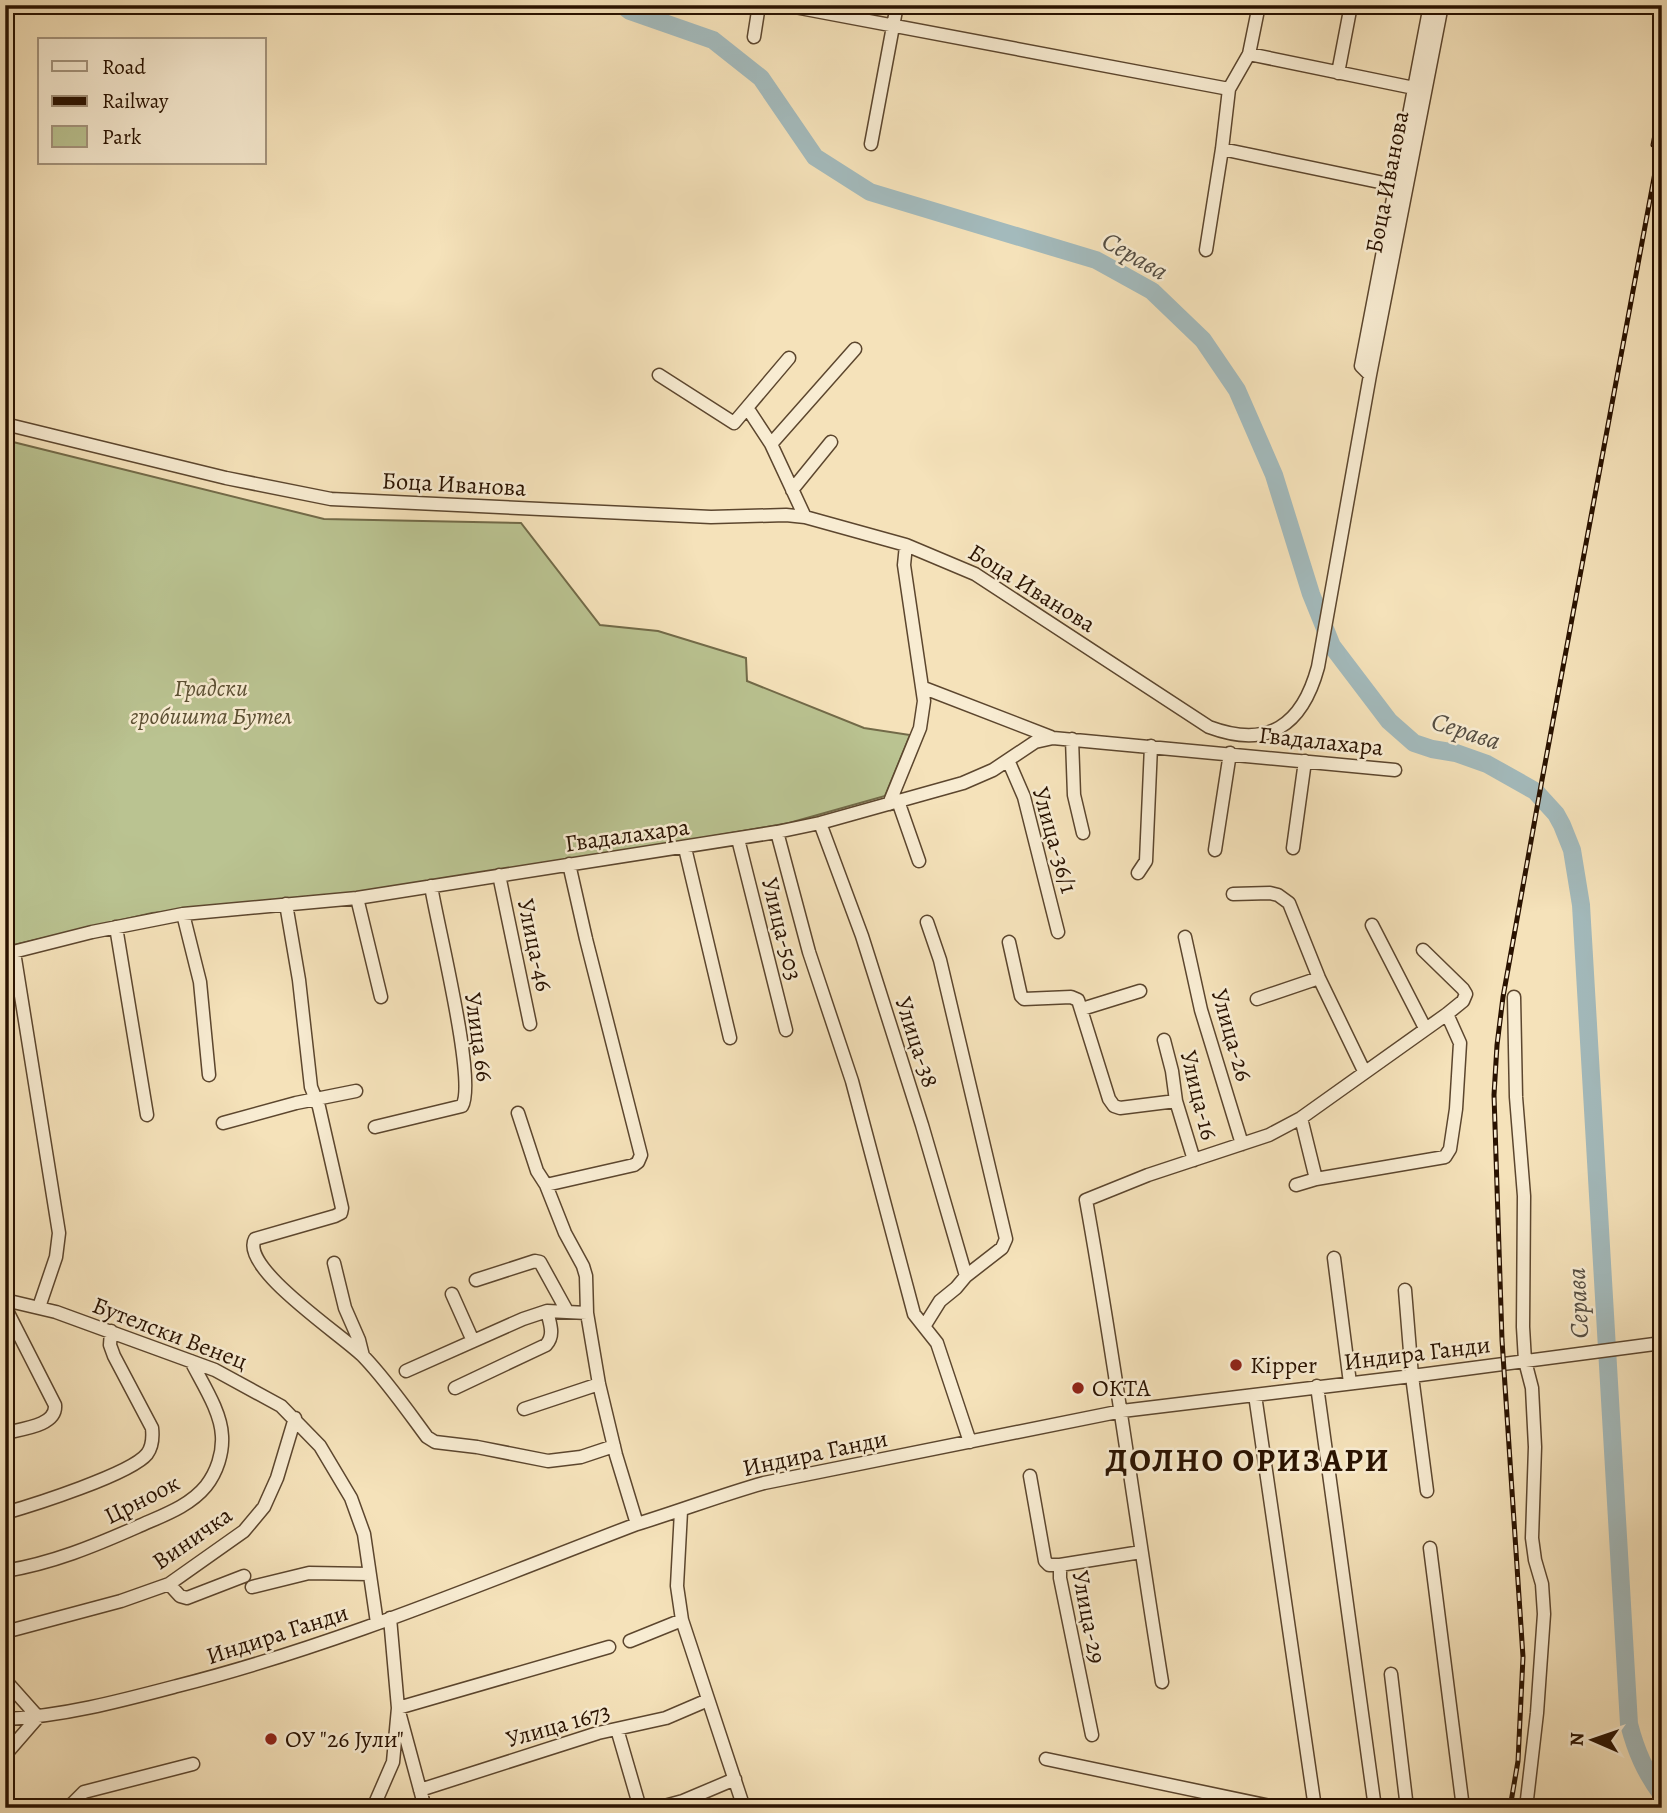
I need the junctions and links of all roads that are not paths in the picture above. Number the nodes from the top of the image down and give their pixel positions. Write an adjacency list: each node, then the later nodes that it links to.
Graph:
1 (759, 5): 9 (street)
2 (897, 5): 8 (street)
3 (1259, 5): 10 (street)
4 (1351, 5): 11 (street)
5 (1430, 5): 12 (street)
6 (1442, 5): 16 (street, Боца Иванова)
7 (790, 6): 8 (street)
8 (893, 25): 13 (street); 14 (street)
9 (754, 37)
10 (1250, 54): 11 (street); 13 (street)
11 (1338, 73): 12 (street)
12 (1414, 88): 16 (street)
13 (1229, 89): 15 (street)
14 (871, 144)
15 (1222, 149): 16 (street); 17 (street)
16 (1402, 186): 29 (street)
17 (1206, 250)
18 (855, 348): 24 (street)
19 (789, 358): 21 (street)
20 (659, 375): 21 (street)
21 (748, 409): 24 (street)
22 (5, 424): 26 (street, Боца Иванова)
23 (831, 442): 25 (street)
24 (771, 444): 25 (street)
25 (792, 491): 26 (street)
26 (805, 517): 27 (street, Боца Иванова)
27 (906, 545): 28 (street); 29 (street, Боца Иванова)
28 (924, 688): 30 (street); 37 (street)
29 (1253, 736): 33 (street, Гвадалахара)
30 (1053, 738): 31 (street, Гвадалахара); 34 (street, Гвадалахара)
31 (1072, 739): 32 (street, Гвадалахара); 40 (street)
32 (1151, 746): 33 (street, Гвадалахара); 47 (street)
33 (1236, 754): 35 (street, Гвадалахара); 44 (street)
34 (1008, 760): 37 (street, Гвадалахара); 57 (street, Улица-36/1)
35 (1305, 761): 36 (street, Гвадалахара); 43 (street)
36 (1395, 770)
37 (893, 803): 38 (street, Гвадалахара); 45 (street)
38 (820, 823): 39 (street, Гвадалахара); 91 (street, Улица-38)
39 (777, 832): 41 (street, Гвадалахара); 101 (street)
40 (1083, 833)
41 (738, 839): 42 (street, Гвадалахара); 71 (street, Улица-503)
42 (685, 848): 46 (street, Гвадалахара); 72 (street)
43 (1293, 848)
44 (1215, 850)
45 (919, 861)
46 (569, 864): 48 (street, Гвадалахара); 87 (street)
47 (1138, 873)
48 (499, 875): 49 (street, Гвадалахара); 69 (street, Улица-46)
49 (431, 886): 51 (street, Гвадалахара); 83 (street, Улица 66)
50 (1233, 894): 62 (street)
51 (357, 898): 52 (street, Гвадалахара); 64 (street)
52 (286, 904): 53 (street, Гвадалахара); 77 (street)
53 (183, 914): 56 (street, Гвадалахара); 75 (street)
54 (927, 922): 91 (street)
55 (1372, 925): 70 (street)
56 (116, 927): 61 (street, Гвадалахара); 80 (street)
57 (1058, 932)
58 (1185, 937): 84 (street, Улица-26)
59 (1009, 942): 67 (street)
60 (1423, 950): 68 (street)
61 (10, 953): 97 (street)
62 (1319, 978): 66 (street); 74 (street)
63 (1140, 991): 67 (street)
64 (382, 997)
65 (1514, 997): 106 (street)
66 (1257, 999)
67 (1082, 1009): 78 (street)
68 (1447, 1014): 70 (street); 86 (street)
69 (530, 1024)
70 (1425, 1028): 74 (street)
71 (786, 1030)
72 (730, 1038)
73 (1164, 1040): 78 (street, Улица-16)
74 (1364, 1071): 81 (street)
75 (209, 1076)
76 (356, 1091): 77 (street)
77 (314, 1099): 82 (street); 105 (street)
78 (1176, 1101): 85 (street, Улица-16)
79 (518, 1114): 87 (street)
80 (147, 1115)
81 (1301, 1118): 84 (street); 86 (street)
82 (223, 1123)
83 (375, 1127)
84 (1242, 1144): 85 (street)
85 (1194, 1160): 116 (street)
86 (1316, 1179): 88 (street)
87 (546, 1185): 100 (street)
88 (1296, 1185)
89 (1334, 1258): 110 (street)
90 (334, 1263): 105 (street)
91 (966, 1276): 101 (street)
92 (476, 1280): 99 (street)
93 (1405, 1290): 109 (street)
94 (452, 1294): 103 (street)
95 (5, 1300): 97 (street, Бутелски Венец)
96 (5, 1307): 118 (street)
97 (39, 1307): 102 (street, Бутелски Венец)
98 (547, 1311): 99 (street); 103 (street); 113 (street)
99 (567, 1311): 100 (street)
100 (587, 1313): 111 (street)
101 (925, 1325): 119 (street)
102 (111, 1331): 107 (street, Бутелски Венец); 124 (street)
103 (473, 1341): 108 (street)
104 (1662, 1343): 106 (street, Индира Ганди)
105 (363, 1356): 120 (street)
106 (1525, 1361): 109 (street, Индира Ганди); 162 (street)
107 (191, 1362): 117 (street, Бутелски Венец); 129 (street, Црноок)
108 (406, 1371)
109 (1412, 1376): 110 (street, Индира Ганди); 122 (street)
110 (1350, 1383): 112 (street, Индира Ганди)
111 (599, 1384): 115 (street); 120 (street)
112 (1317, 1387): 114 (street, Индира Ганди); 159 (street)
113 (455, 1388)
114 (1255, 1395): 116 (street, Индира Ганди); 158 (street)
115 (524, 1409)
116 (1122, 1410): 119 (street, Индира Ганди); 127 (street)
117 (295, 1418): 130 (street, Бутелски Венец); 131 (street, Виничка)
118 (5, 1433)
119 (970, 1442): 123 (street, Индира Ганди)
120 (614, 1446): 125 (street)
121 (1030, 1476): 128 (street, Улица-29)
122 (1427, 1492)
123 (681, 1511): 125 (street, Индира Ганди); 133 (street)
124 (5, 1513)
125 (637, 1524): 132 (street, Индира Ганди)
126 (1430, 1548): 161 (street)
127 (1140, 1552): 128 (street); 139 (street)
128 (1060, 1565): 145 (street, Улица-29)
129 (5, 1571)
130 (369, 1574): 131 (street); 132 (street, Бутелски Венец)
131 (169, 1584): 134 (street, Виничка)
132 (384, 1620): 141 (street, Бутелски Венец); 142 (street, Индира Ганди)
133 (682, 1620): 135 (street); 140 (street)
134 (5, 1632)
135 (630, 1641)
136 (609, 1647): 141 (street)
137 (1391, 1674): 160 (street)
138 (5, 1680): 142 (street)
139 (1162, 1682)
140 (708, 1700): 144 (street, Улица 1673); 149 (street)
141 (398, 1708): 150 (street, Бутелски Венец); 152 (street)
142 (38, 1717): 143 (street, Индира Ганди); 146 (street)
143 (5, 1719)
144 (617, 1729): 150 (street, Улица 1673); 154 (street)
145 (1091, 1735)
146 (5, 1755)
147 (1046, 1759): 157 (street)
148 (193, 1764): 151 (street)
149 (735, 1779): 155 (street); 156 (street)
150 (420, 1790): 153 (street, Бутелски Венец)
151 (68, 1808)
152 (373, 1808)
153 (425, 1808)
154 (640, 1808)
155 (657, 1808)
156 (744, 1808)
157 (1279, 1808)
158 (1315, 1808)
159 (1375, 1808)
160 (1407, 1808)
161 (1463, 1808)
162 (1526, 1808)

